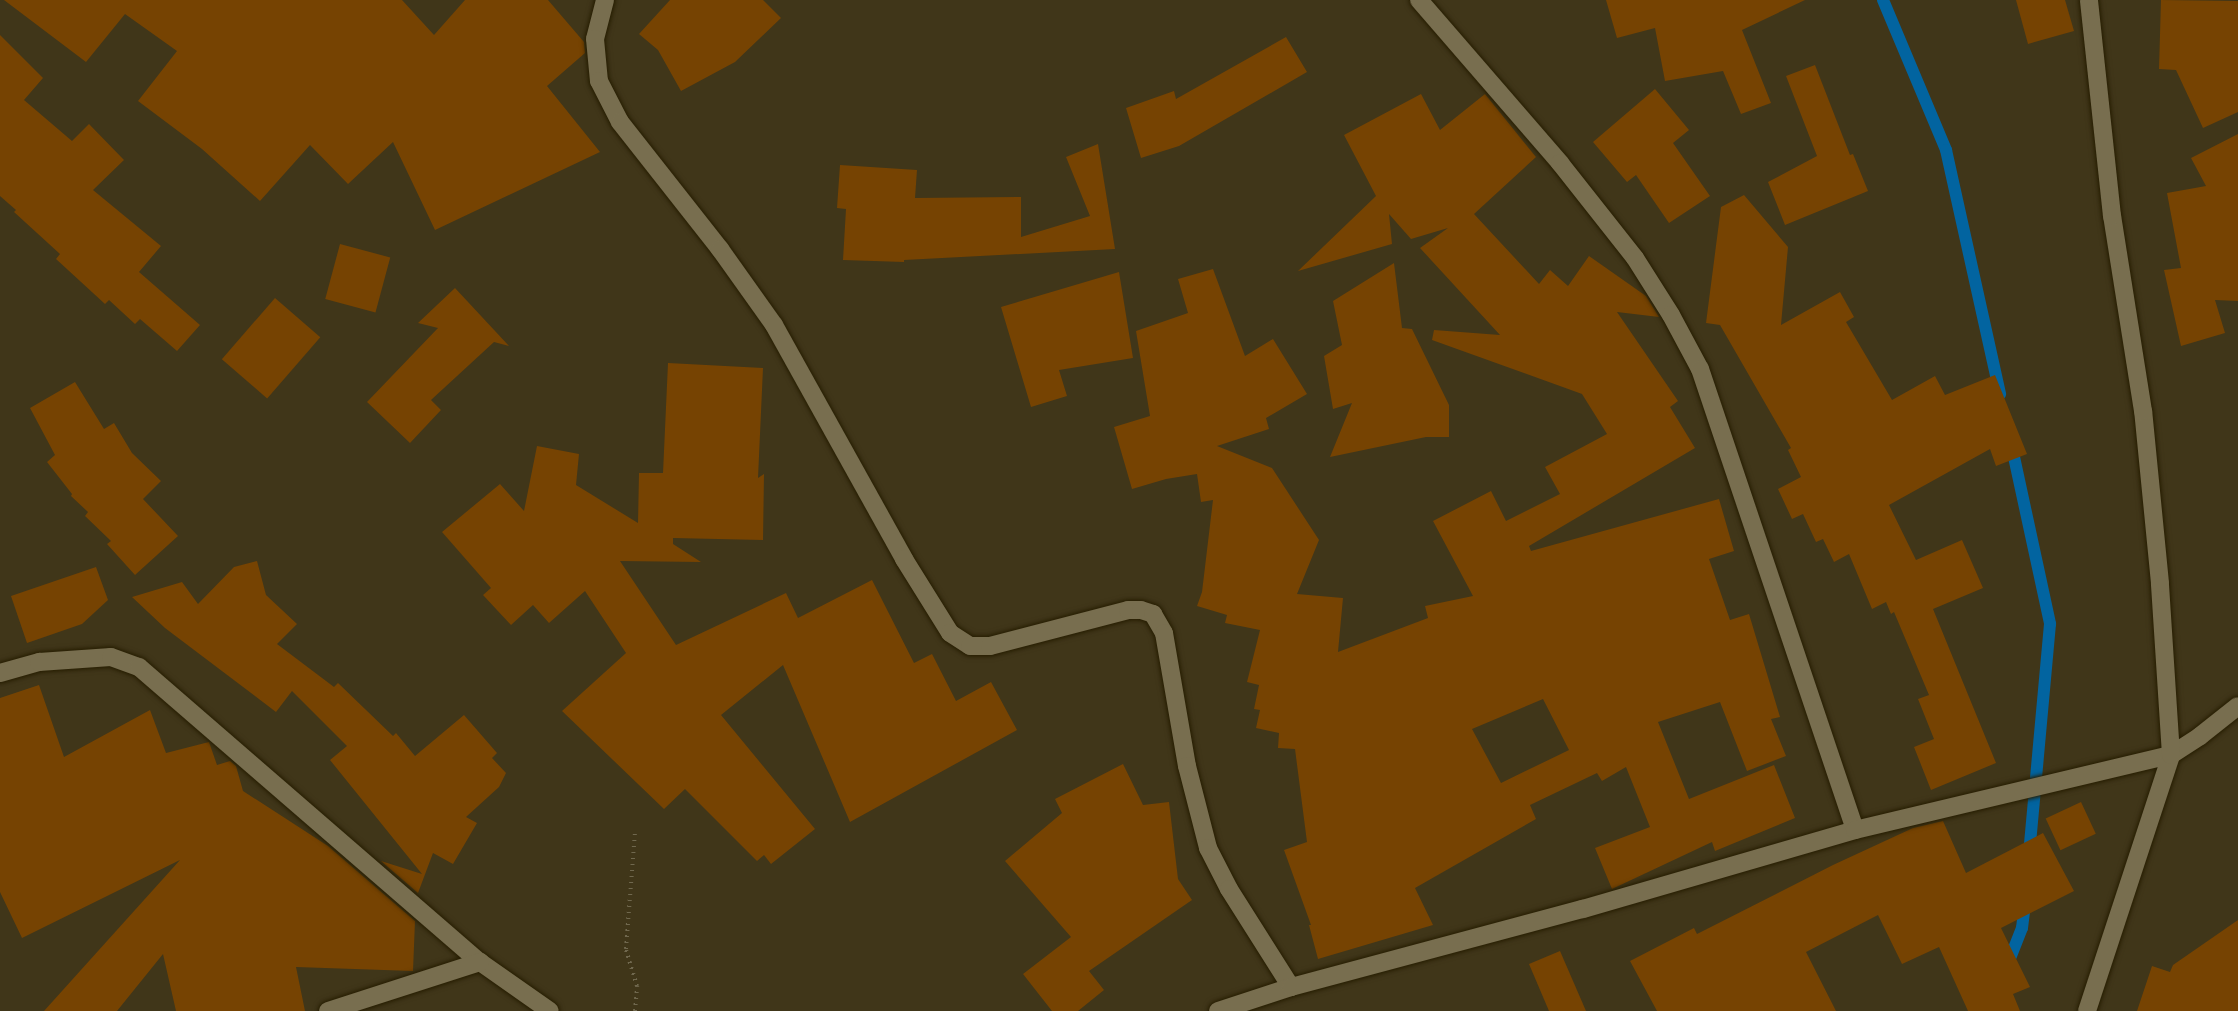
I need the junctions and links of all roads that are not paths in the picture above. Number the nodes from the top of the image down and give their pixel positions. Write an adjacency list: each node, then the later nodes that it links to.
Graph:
1 (605, 0): 9 (street)
2 (1419, 0): 7 (street)
3 (2089, 0): 6 (street)
4 (0, 673): 8 (street)
5 (2237, 708): 6 (street)
6 (2171, 755): 7 (street); 13 (street)
7 (1855, 830): 9 (street)
8 (480, 962): 10 (street); 11 (street)
9 (1291, 987): 12 (street)
10 (328, 1011)
11 (550, 1011)
12 (1218, 1011)
13 (2087, 1011)

